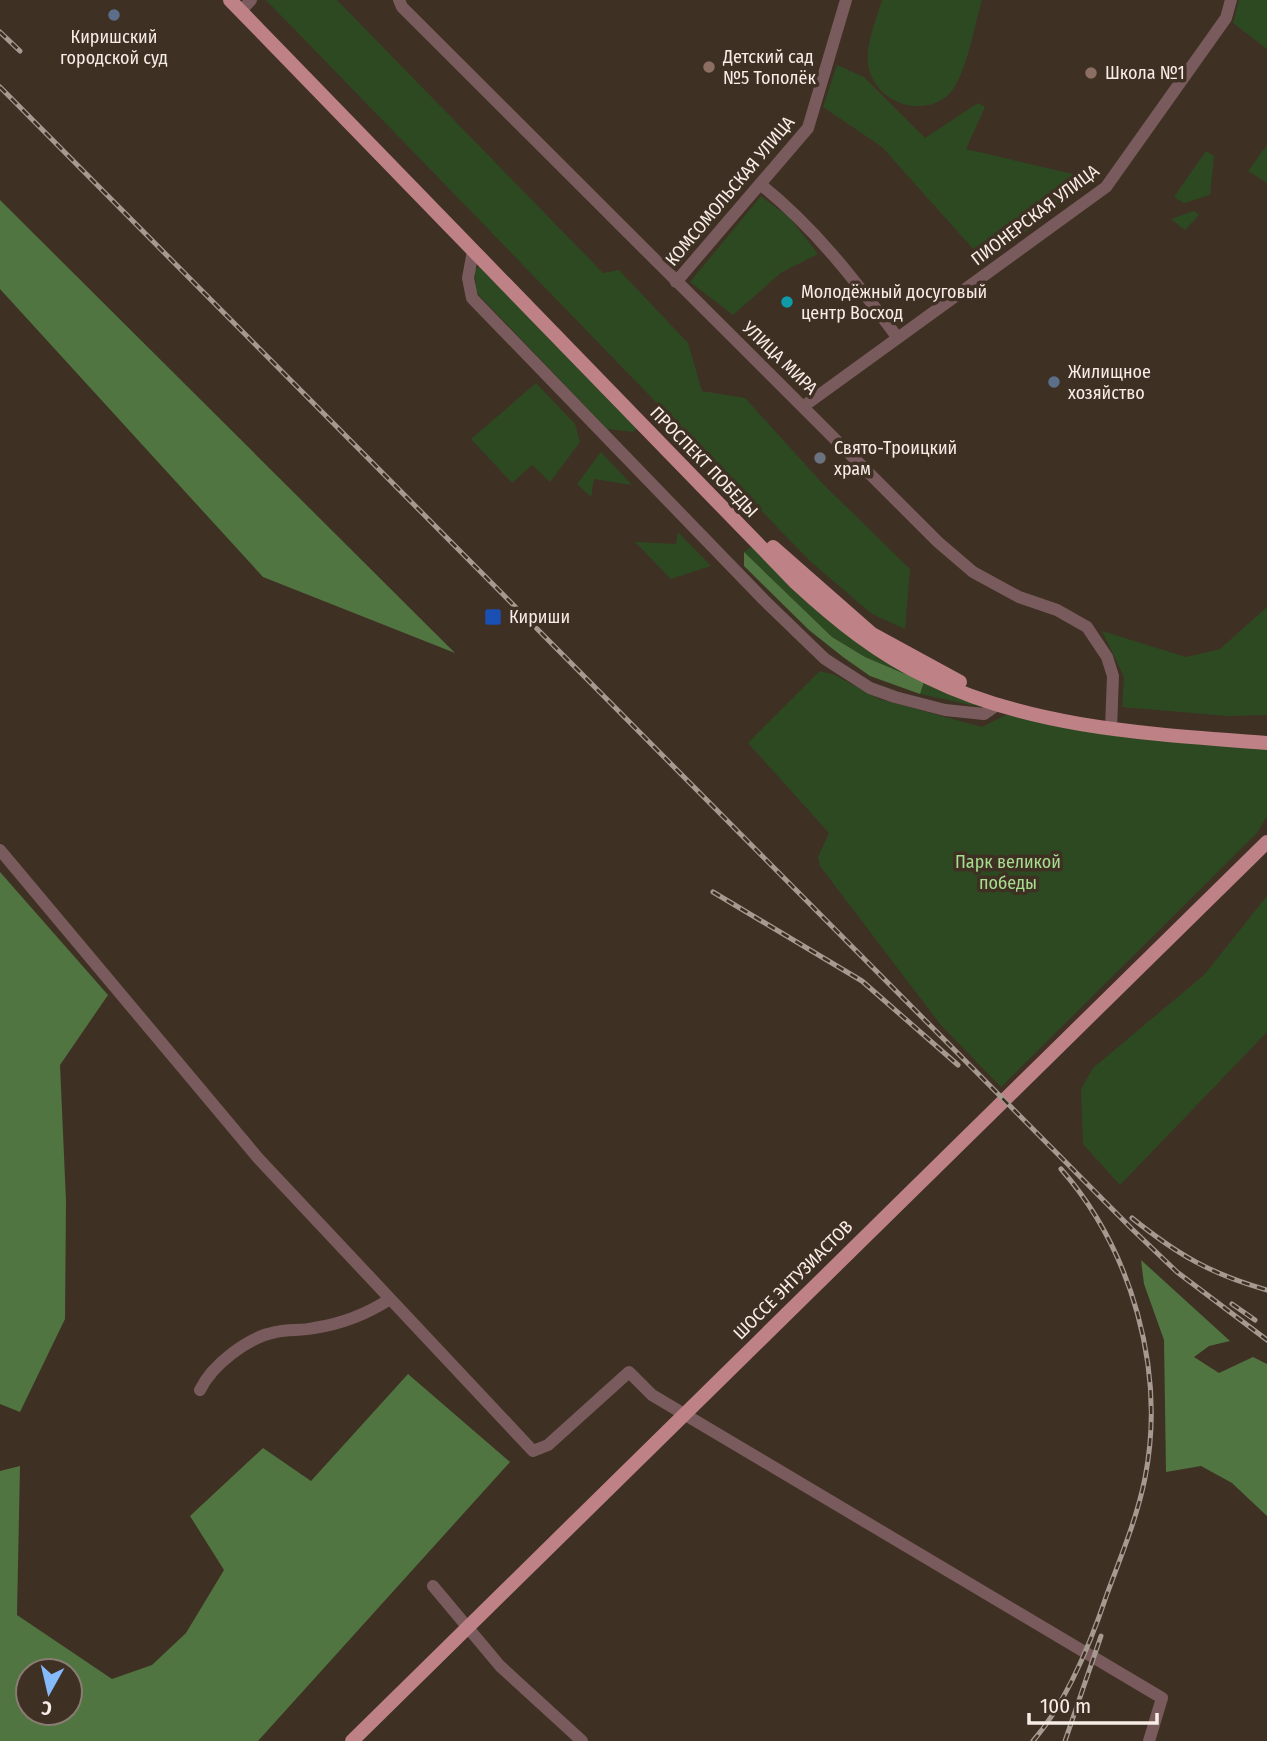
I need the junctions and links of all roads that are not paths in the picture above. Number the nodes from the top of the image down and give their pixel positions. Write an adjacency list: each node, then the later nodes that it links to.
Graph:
1 (230, 0): 5 (main road, ПРОСПЕКТ ПОБЕДЫ)
2 (399, 0): 8 (street, УЛИЦА МИРА)
3 (846, 0): 6 (street, КОМСОМОЛЬСКАЯ УЛИЦА)
4 (1231, 0): 9 (street, ПИОНЕРСКАЯ УЛИЦА)
5 (245, 4): 7 (main road, ПРОСПЕКТ ПОБЕДЫ); 12 (main road, ПРОСПЕКТ ПОБЕДЫ)
6 (760, 184): 8 (street, КОМСОМОЛЬСКАЯ УЛИЦА); 9 (street)
7 (473, 251): 11 (main road, ПРОСПЕКТ ПОБЕДЫ); 11 (street)
8 (676, 282): 10 (street, УЛИЦА МИРА)
9 (897, 337): 10 (street, ПИОНЕРСКАЯ УЛИЦА)
10 (804, 406): 12 (street, УЛИЦА МИРА)
11 (998, 704): 12 (main road, ПРОСПЕКТ ПОБЕДЫ)
12 (1112, 724): 13 (main road, ПРОСПЕКТ ПОБЕДЫ); 14 (main road, ПРОСПЕКТ ПОБЕДЫ)
13 (1267, 737)
14 (1267, 743)
15 (1265, 841): 19 (main road, ШОССЕ ЭНТУЗИАСТОВ)
16 (0, 850): 17 (street)
17 (390, 1300): 18 (street); 19 (street)
18 (200, 1390)
19 (686, 1413): 21 (main road, ШОССЕ ЭНТУЗИАСТОВ); 24 (street)
20 (433, 1586): 21 (street)
21 (466, 1629): 22 (main road, ШОССЕ ЭНТУЗИАСТОВ); 23 (street)
22 (358, 1739)
23 (582, 1741)
24 (1149, 1741)

